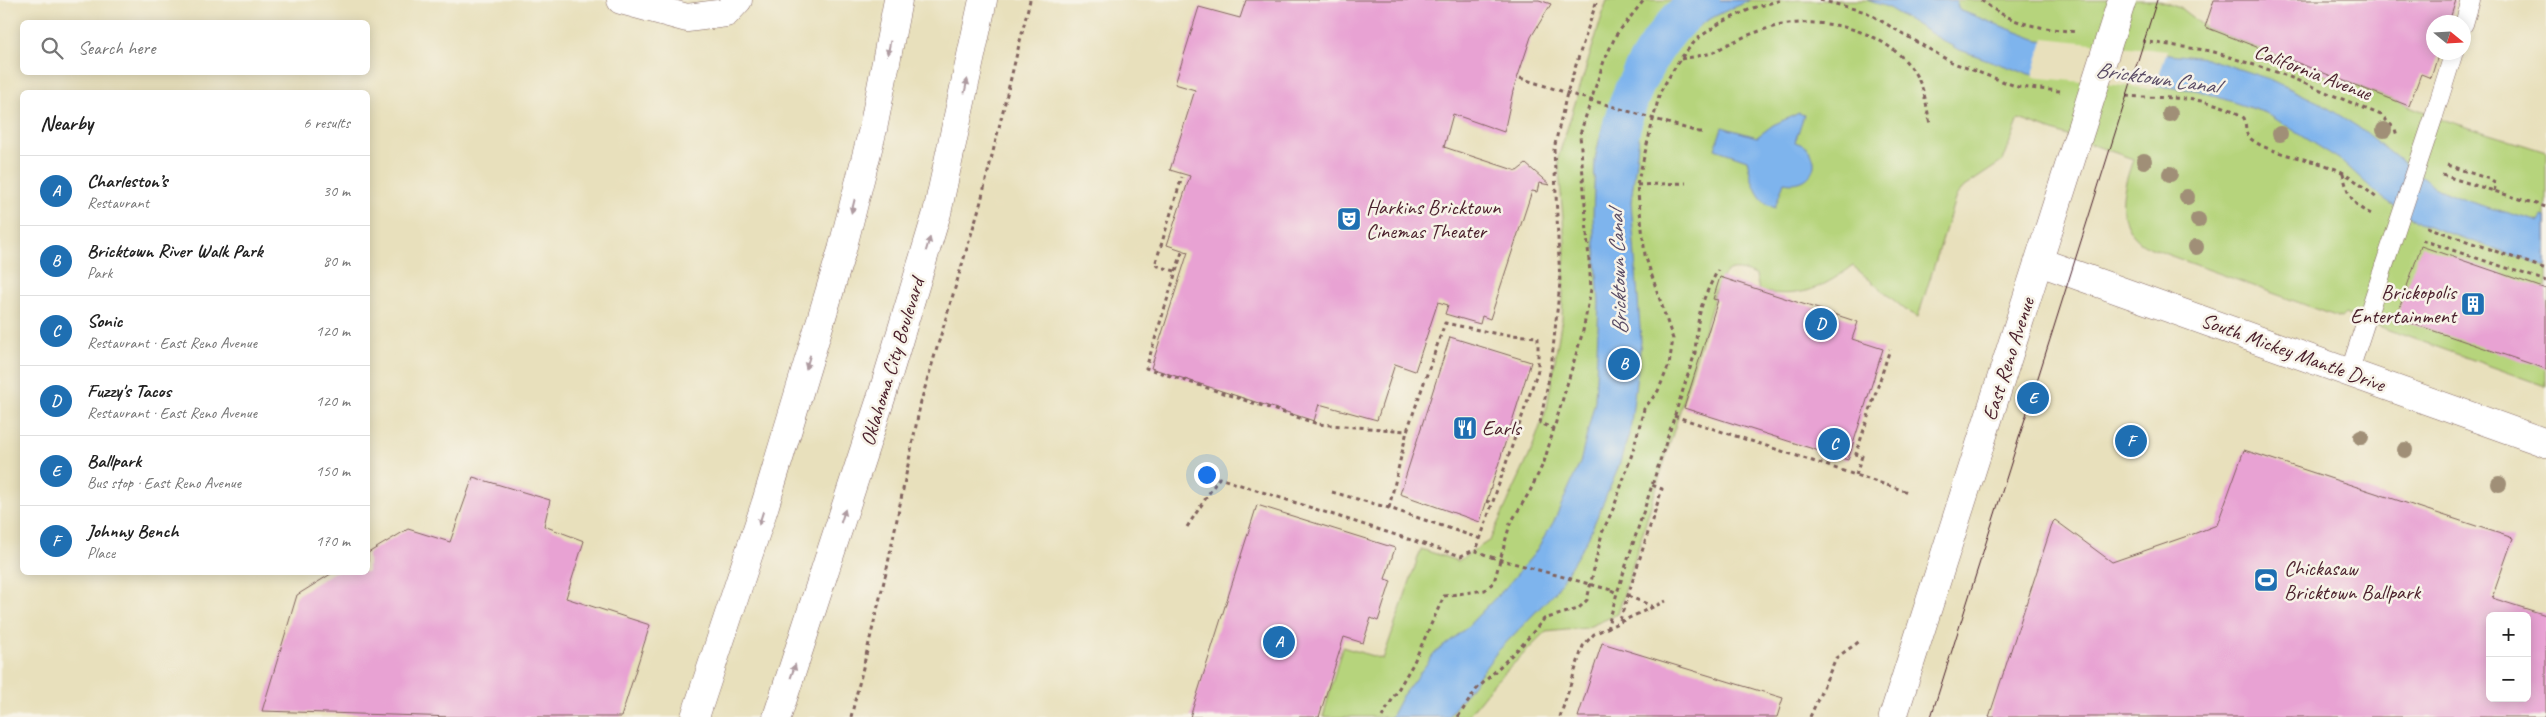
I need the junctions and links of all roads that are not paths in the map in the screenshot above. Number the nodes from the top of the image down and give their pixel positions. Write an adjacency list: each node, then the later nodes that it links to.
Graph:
1 (621, 0): 2 (main road)
2 (738, 0)
3 (898, 0): 12 (main road, one-way to 12)
4 (983, 0): 13 (main road, Oklahoma City Boulevard, one-way to 4)
5 (2122, 0): 9 (main road, East Reno Avenue, bridge)
6 (2471, 0): 7 (lane)
7 (2467, 15)
8 (2452, 60): 10 (lane, bridge)
9 (2040, 262): 10 (main road, South Mickey Mantle Drive); 14 (main road, East Reno Avenue)
10 (2349, 372): 11 (main road, South Mickey Mantle Drive)
11 (2546, 444)
12 (696, 717)
13 (777, 717)
14 (1893, 717)

